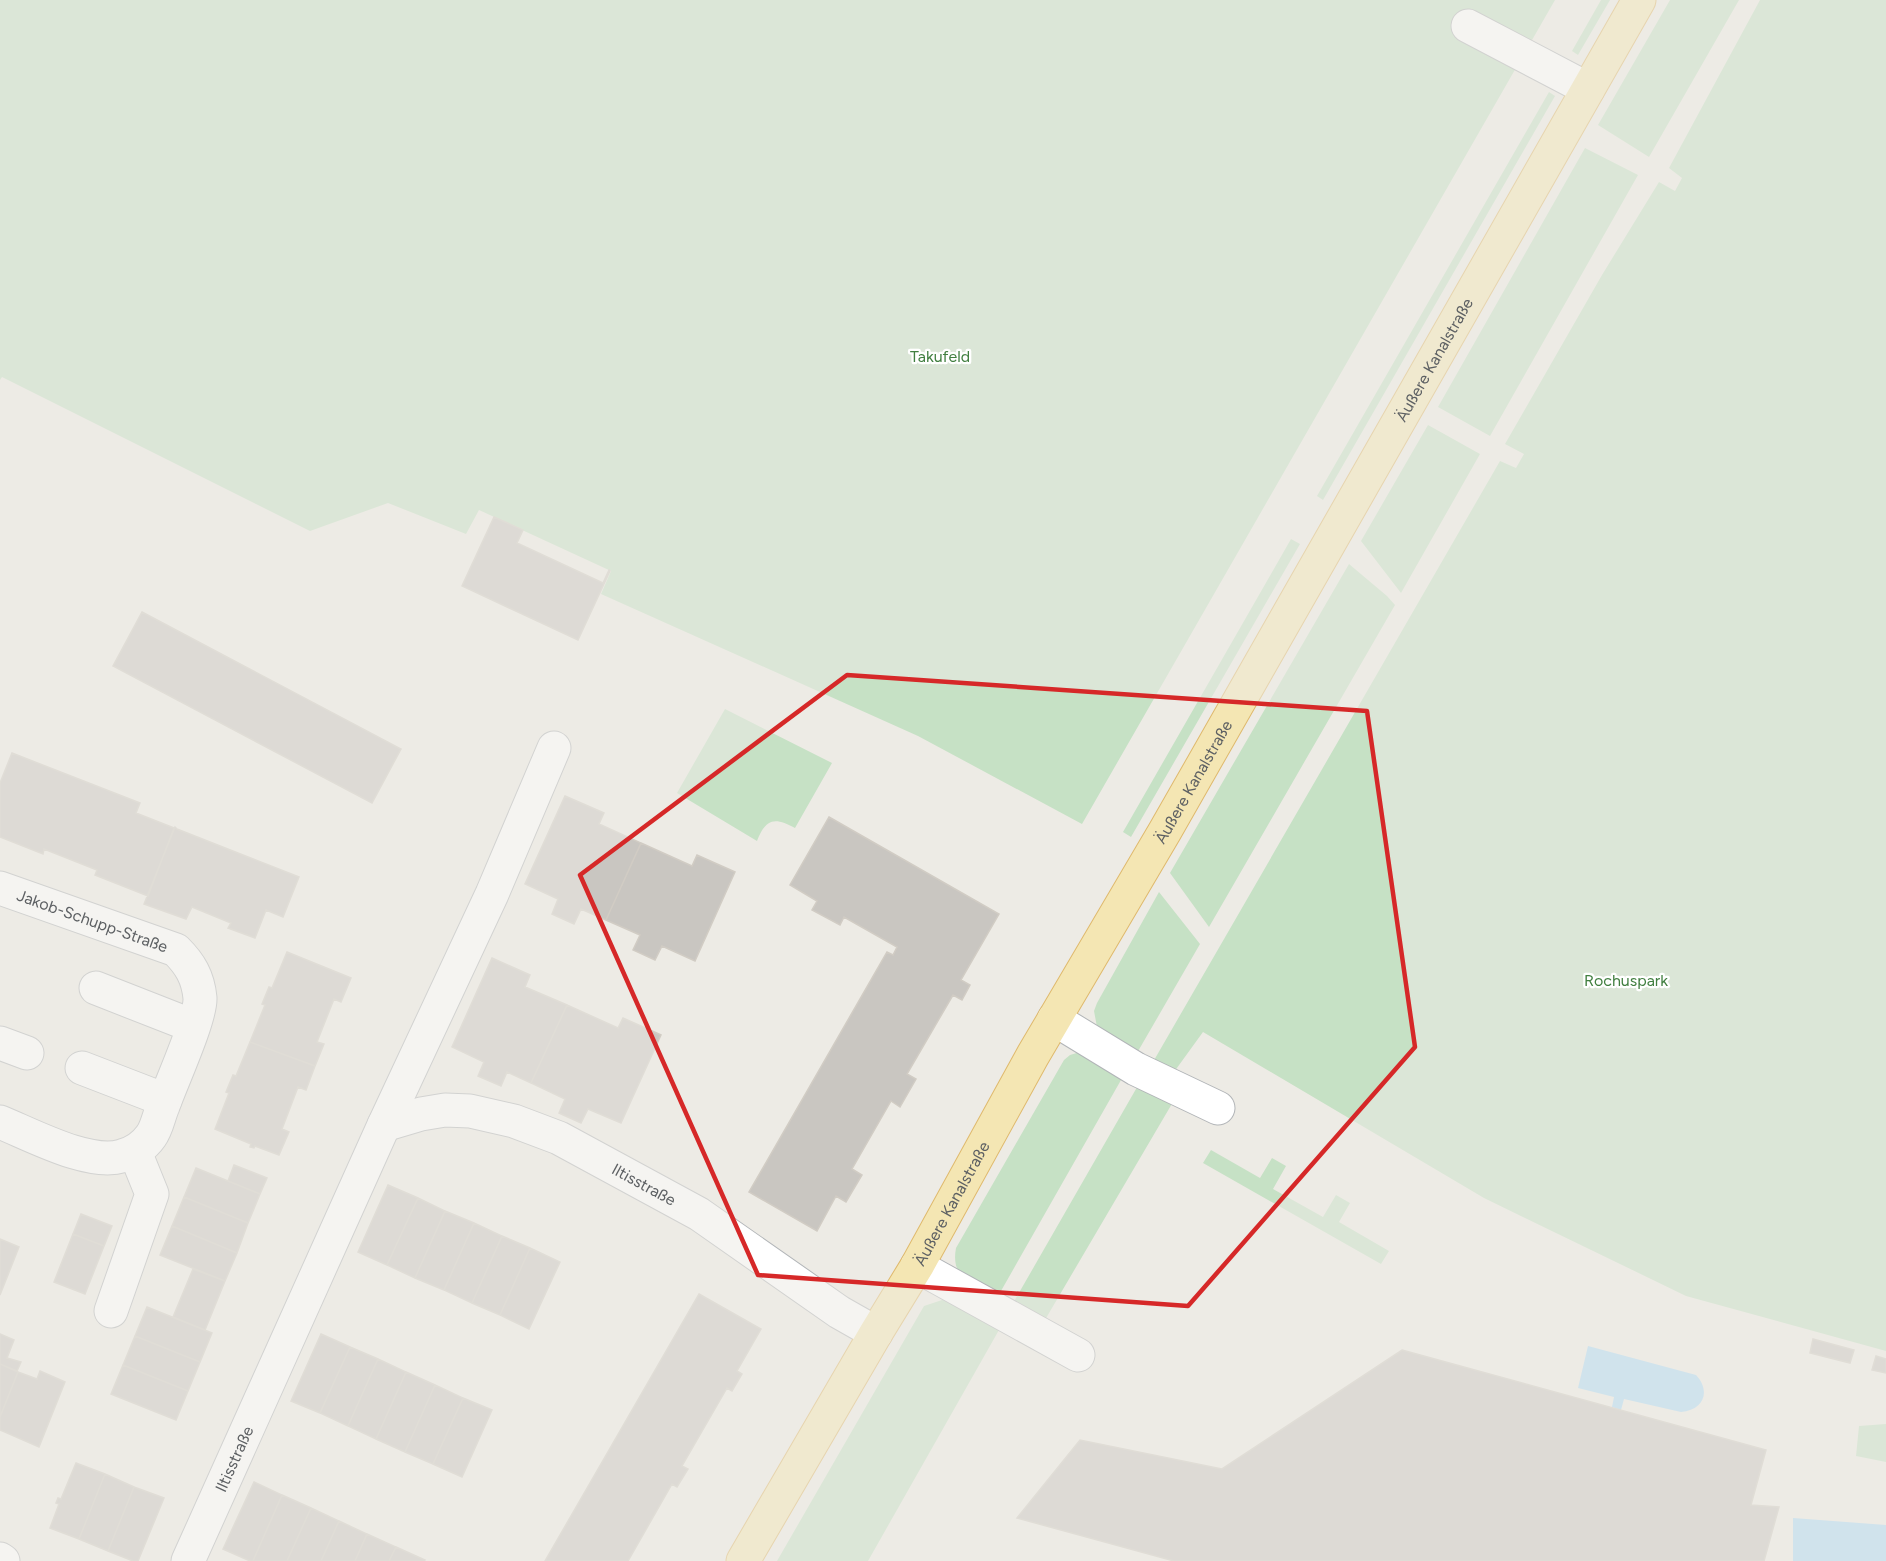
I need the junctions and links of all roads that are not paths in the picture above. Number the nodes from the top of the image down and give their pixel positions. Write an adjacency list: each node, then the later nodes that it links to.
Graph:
1 (1639, 0): 3 (main road, Äußere Kanalstraße)
2 (1468, 26): 3 (street)
3 (1588, 89): 7 (main road, Äußere Kanalstraße)
4 (554, 748): 13 (street, Iltisstraße)
5 (0, 888): 8 (street, Jakob-Schupp-Straße)
6 (96, 988): 8 (street)
7 (1054, 1019): 11 (street); 15 (main road, Äußere Kanalstraße)
8 (193, 1026): 10 (street, Jakob-Schupp-Straße)
9 (82, 1068): 10 (street)
10 (165, 1100): 14 (street, Jakob-Schupp-Straße)
11 (1218, 1108)
12 (0, 1122): 14 (street)
13 (384, 1125): 17 (street, Iltisstraße); 19 (street, Iltisstraße)
14 (135, 1152): 16 (street)
15 (918, 1266): 17 (main road, Äußere Kanalstraße); 18 (street)
16 (111, 1311)
17 (876, 1333): 20 (main road, Äußere Kanalstraße)
18 (1078, 1355)
19 (188, 1561)
20 (743, 1561)

